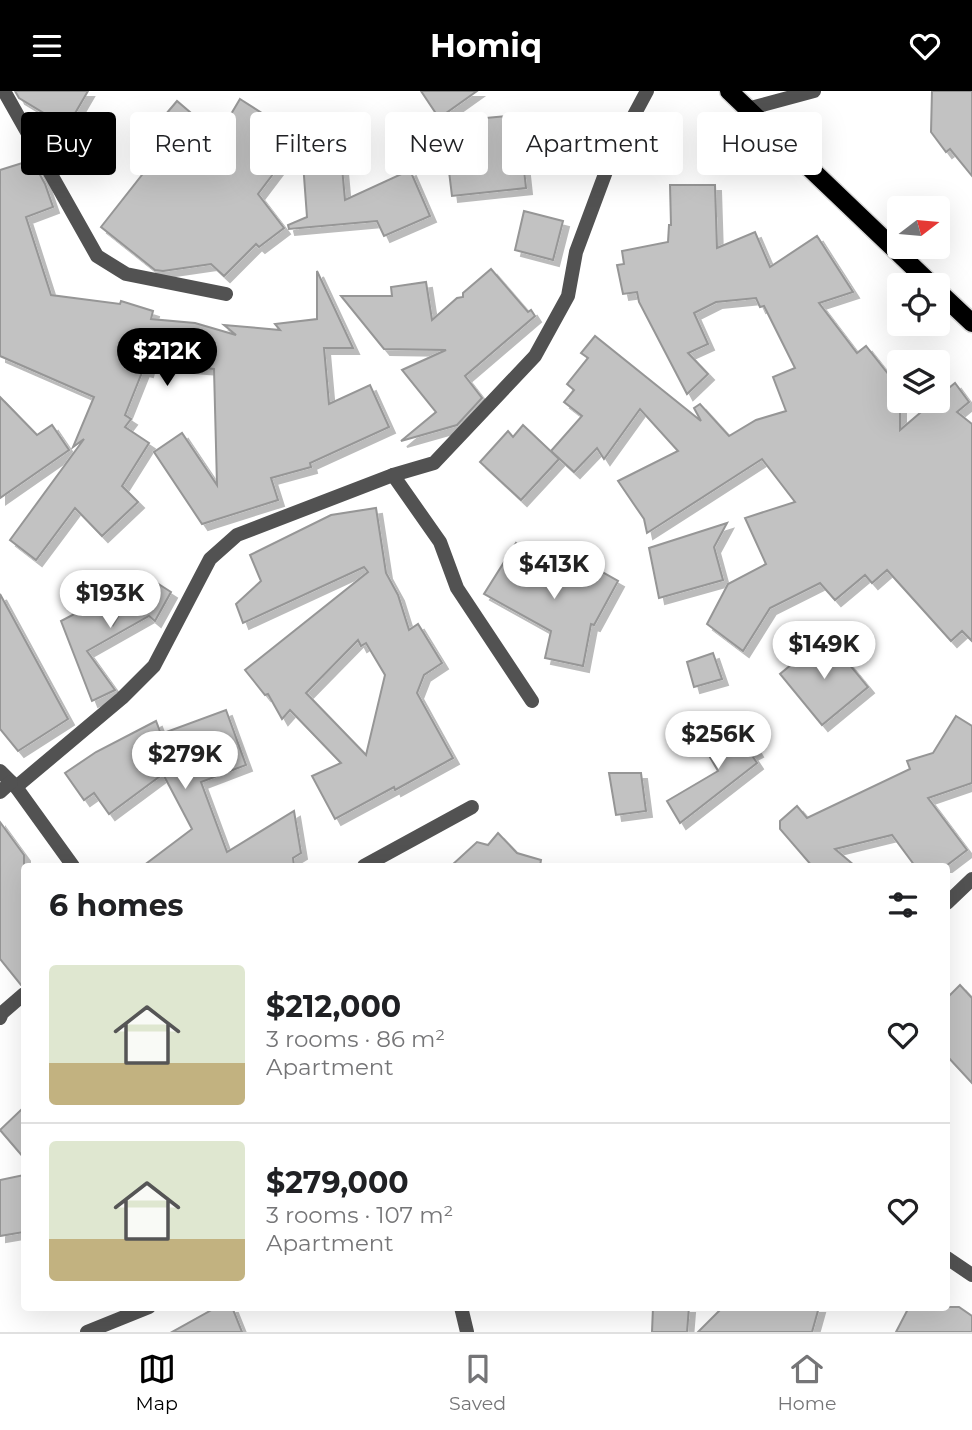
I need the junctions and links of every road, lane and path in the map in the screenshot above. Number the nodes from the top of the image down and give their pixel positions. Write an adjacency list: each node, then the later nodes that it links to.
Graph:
1 (4, 91): 7 (street)
2 (647, 91): 10 (street)
3 (729, 91): 5 (main road)
4 (814, 91): 5 (street)
5 (747, 109): 6 (main road)
6 (919, 273)
7 (226, 294)
8 (950, 302): 9 (main road)
9 (972, 323)
10 (393, 475): 11 (street); 13 (street)
11 (532, 701)
12 (0, 771): 13 (street)
13 (9, 787): 15 (street)
14 (472, 807): 16 (street)
15 (71, 863)
16 (370, 863)
17 (972, 879): 18 (street)
18 (950, 900)
19 (21, 997): 20 (street)
20 (0, 1018)
21 (950, 1260): 22 (street)
22 (972, 1275)
23 (139, 1311): 25 (street)
24 (462, 1311): 26 (street)
25 (87, 1332)
26 (467, 1332)

